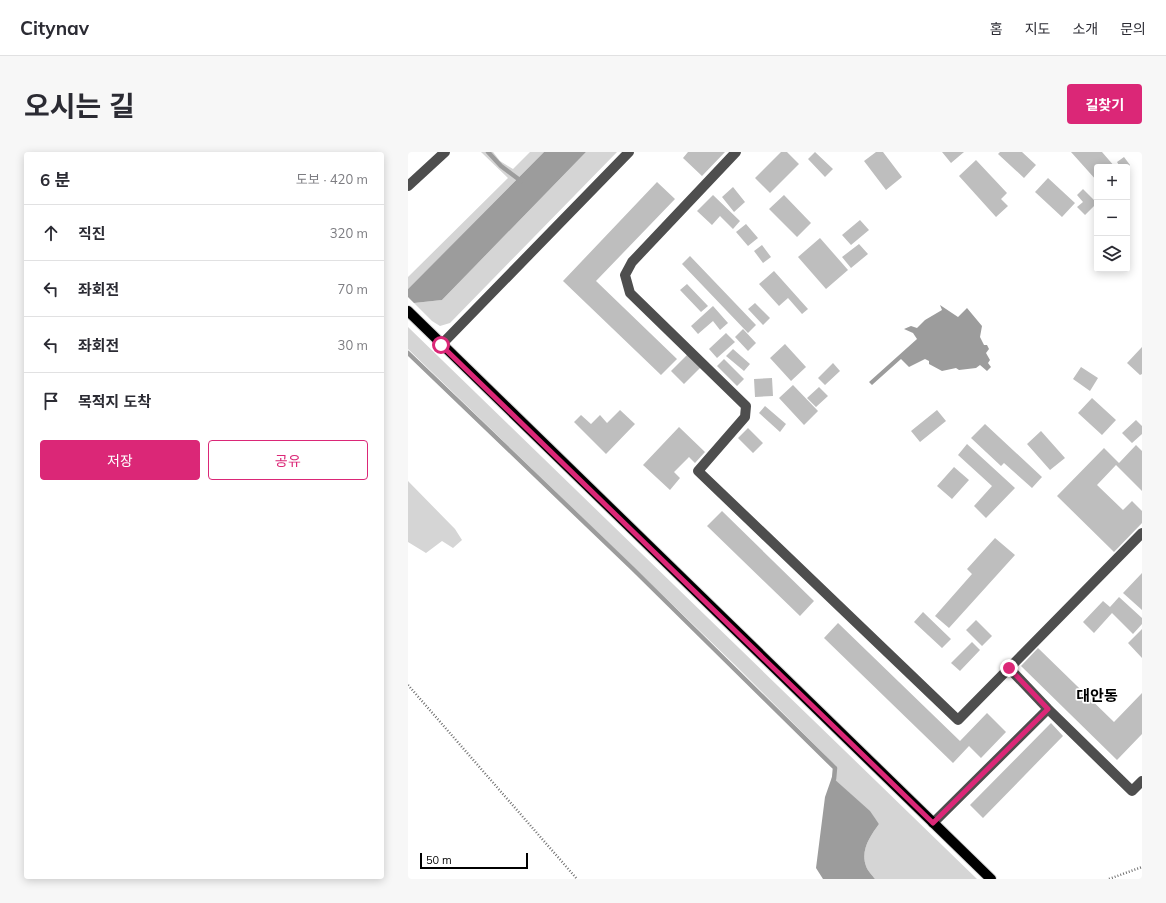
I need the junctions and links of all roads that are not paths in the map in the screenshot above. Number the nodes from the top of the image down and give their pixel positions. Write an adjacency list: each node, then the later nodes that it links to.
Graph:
1 (445, 152): 4 (street)
2 (629, 152): 6 (street)
3 (736, 152): 8 (street)
4 (408, 186)
5 (408, 311): 6 (main road)
6 (441, 345): 11 (main road)
7 (1142, 533): 8 (street)
8 (1009, 668): 9 (street)
9 (1048, 709): 10 (street); 11 (street)
10 (1142, 781)
11 (933, 823): 12 (main road)
12 (991, 879)

